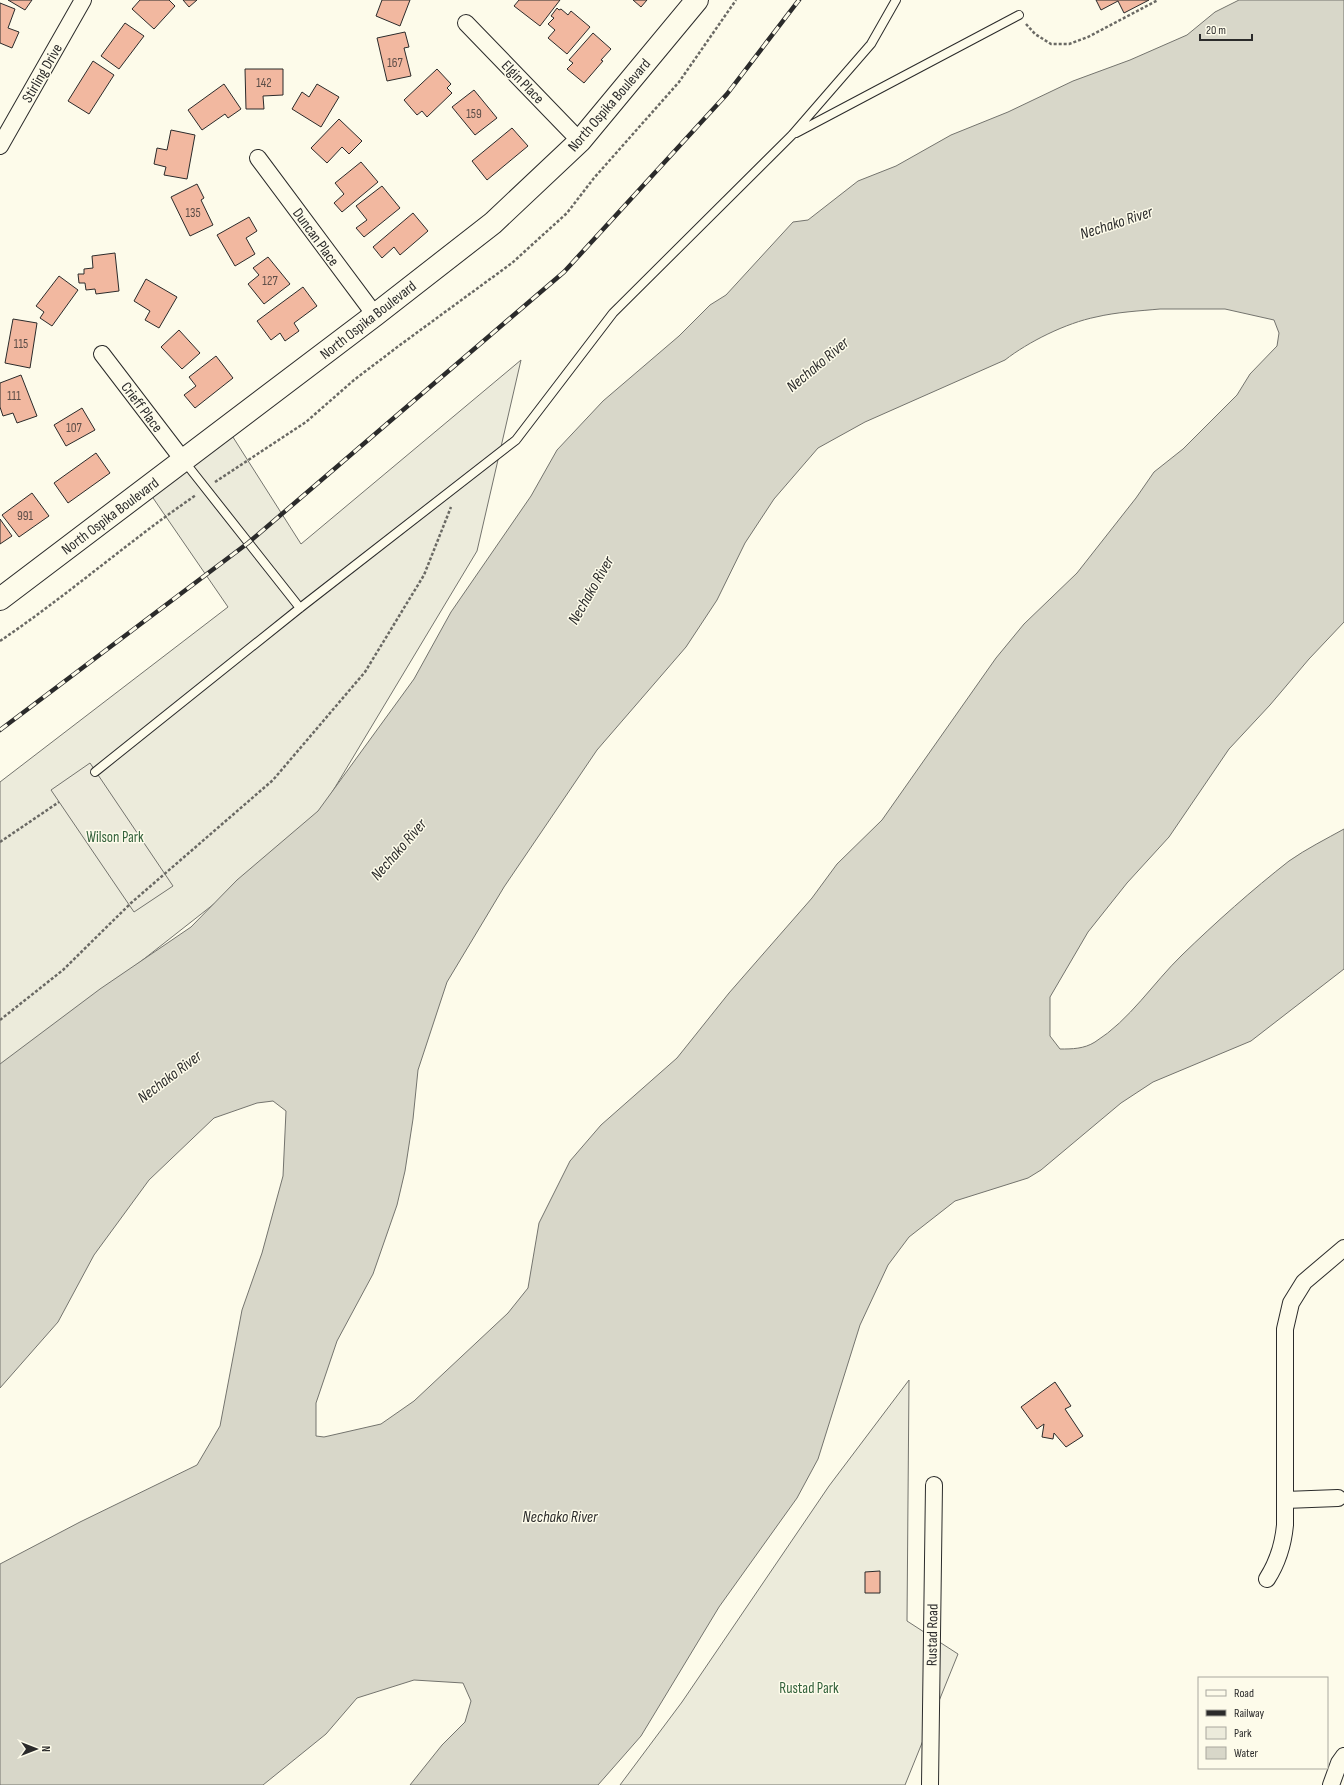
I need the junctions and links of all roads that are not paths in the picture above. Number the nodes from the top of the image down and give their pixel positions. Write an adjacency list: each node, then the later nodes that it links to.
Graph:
1 (83, 0): 8 (street, Stirling Drive)
2 (697, 0): 7 (street, North Ospika Boulevard)
3 (896, 0): 6 (lane)
4 (1019, 15): 6 (lane)
5 (466, 23): 7 (street, Elgin Place)
6 (792, 135): 14 (lane)
7 (580, 141): 10 (street, North Ospika Boulevard)
8 (0, 146)
9 (258, 158): 10 (street, Duncan Place)
10 (375, 315): 12 (street, North Ospika Boulevard)
11 (102, 354): 12 (street, Crieff Place)
12 (183, 460): 13 (street, North Ospika Boulevard); 14 (lane)
13 (0, 599)
14 (300, 608): 15 (lane)
15 (95, 772)
16 (1344, 1248): 19 (street)
17 (934, 1485): 22 (street, Rustad Road)
18 (1338, 1498): 19 (street)
19 (1285, 1500): 20 (street)
20 (1266, 1579)
21 (1344, 1756): 23 (street)
22 (930, 1785)
23 (1331, 1785)

